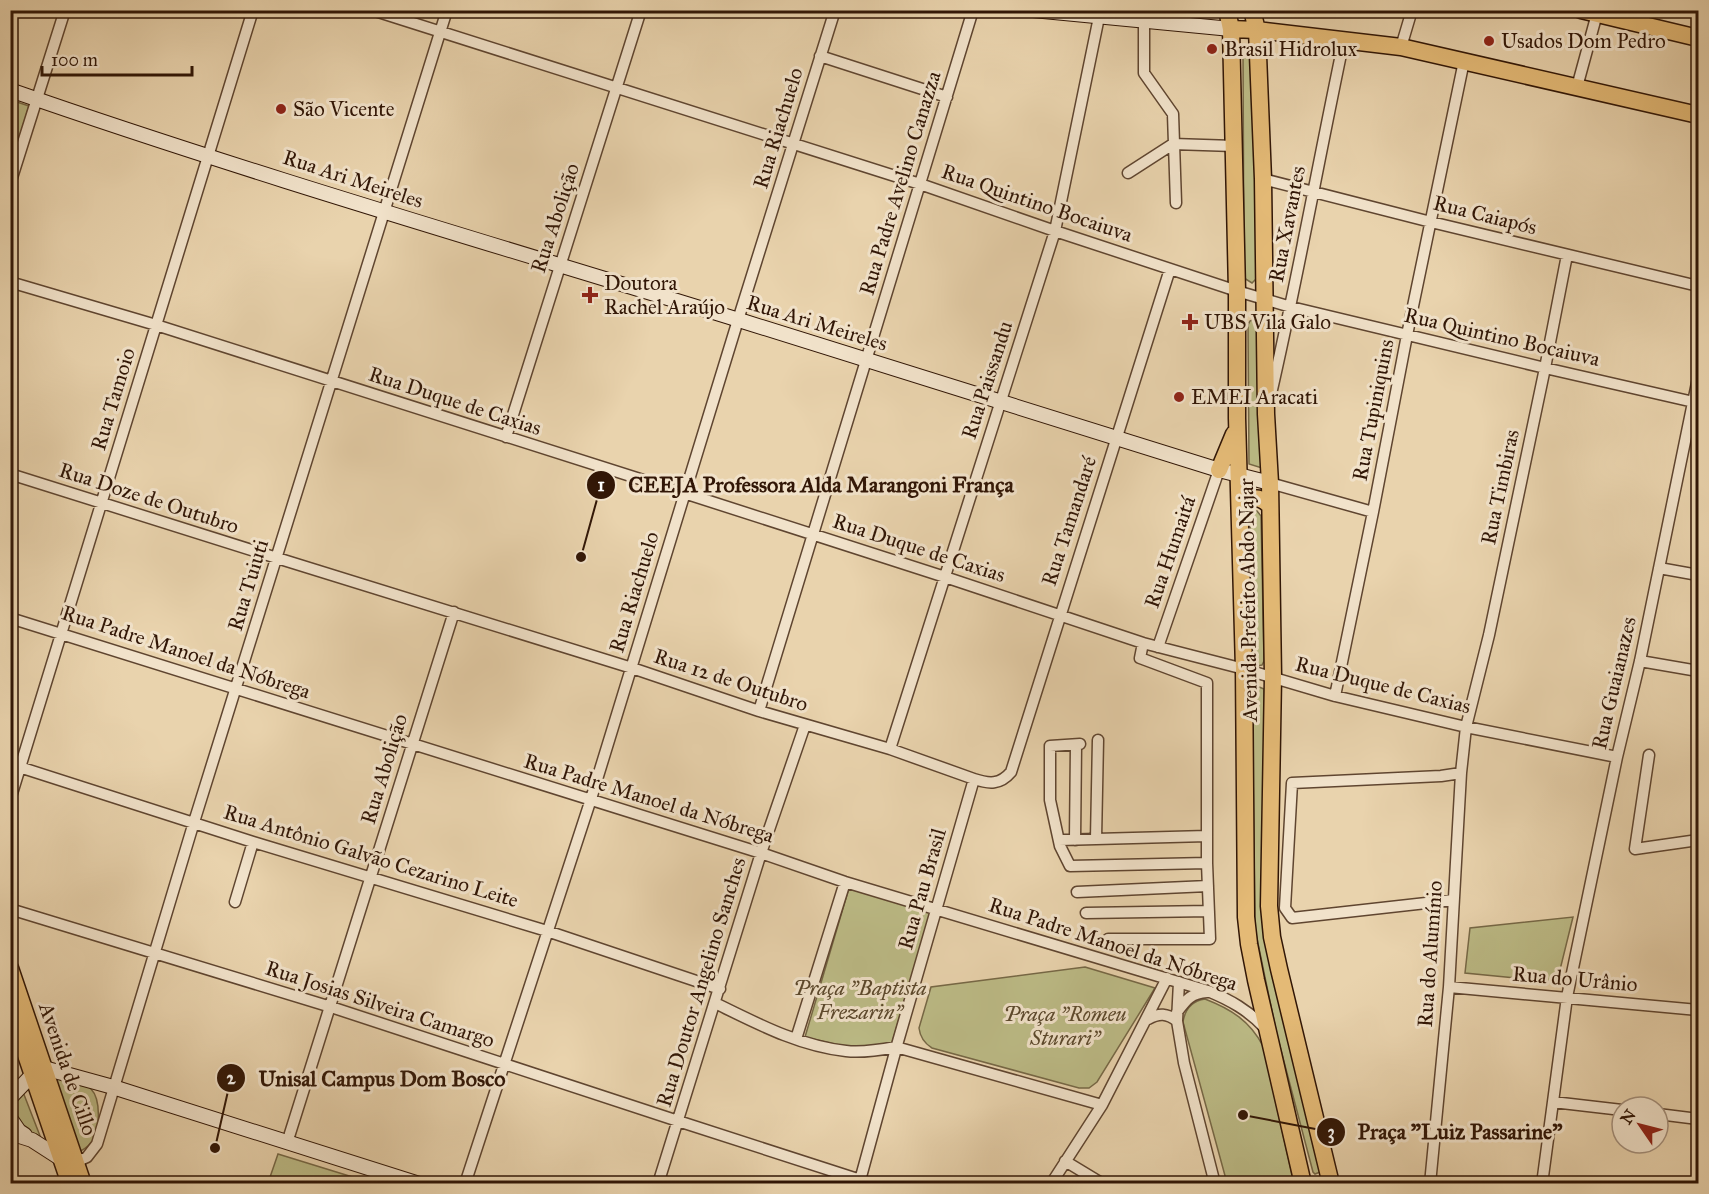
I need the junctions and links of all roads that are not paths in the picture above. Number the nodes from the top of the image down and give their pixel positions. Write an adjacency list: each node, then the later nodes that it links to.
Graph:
1 (65, 10): 27 (street)
2 (253, 10): 32 (street, Rua Tamoio)
3 (372, 10): 17 (street, Rua Quintino Bocaiuva)
4 (447, 10): 17 (street, Rua Tuiuti)
5 (640, 10): 23 (street, Rua Abolição)
6 (834, 10): 21 (street, Rua Riachuelo)
7 (973, 10): 26 (street, Rua Padre Avelino Canazza)
8 (1033, 10): 13 (main road)
9 (1227, 10): 15 (main road, Avenida Prefeito Abdo Najar)
10 (1252, 10): 16 (main road, Avenida Prefeito Abdo Najar)
11 (1412, 10): 20 (street)
12 (1592, 12): 18 (main road); 24 (street)
13 (1099, 17): 14 (main road); 41 (street, Rua Paissandu)
14 (1144, 21): 15 (main road); 29 (street)
15 (1231, 29): 16 (main road); 31 (main road, Avenida Prefeito Abdo Najar)
16 (1257, 30): 19 (main road); 34 (main road, Avenida Prefeito Abdo Najar)
17 (440, 33): 23 (street, Rua Quintino Bocaiuva); 39 (street, Rua Tuiuti)
18 (1698, 38)
19 (1344, 40): 20 (main road); 37 (street, Rua Xavantes)
20 (1401, 47): 22 (main road)
21 (820, 56): 26 (street); 30 (street, Rua Riachuelo)
22 (1464, 61): 24 (main road); 40 (street, Rua Tupiniquins)
23 (617, 87): 30 (street, Rua Quintino Bocaiuva); 43 (street, Rua Abolição)
24 (1577, 87): 28 (main road)
25 (10, 90): 27 (main road, Rua Ari Meireles)
26 (947, 98): 36 (street, Rua Padre Avelino Canazza)
27 (37, 99): 32 (main road, Rua Ari Meireles); 35 (street)
28 (1698, 115)
29 (1173, 144): 31 (street); 33 (street); 38 (street)
30 (793, 145): 36 (street, Rua Quintino Bocaiuva); 50 (street, Rua Riachuelo)
31 (1229, 146): 47 (main road, Avenida Prefeito Abdo Najar)
32 (209, 156): 39 (main road, Rua Ari Meireles); 51 (street, Rua Tamoio)
33 (1128, 173)
34 (1263, 178): 37 (street, Rua Caiapós); 48 (main road, Avenida Prefeito Abdo Najar)
35 (10, 184)
36 (920, 184): 41 (street, Rua Quintino Bocaiuva); 53 (street, Rua Padre Avelino Canazza)
37 (1313, 191): 40 (street, Rua Caiapós); 49 (street, Rua Xavantes)
38 (1176, 203)
39 (385, 211): 43 (main road, Rua Ari Meireles); 56 (street, Rua Tuiuti)
40 (1431, 222): 42 (street, Rua Caiapós); 52 (street, Rua Tupiniquins)
41 (1055, 231): 44 (street, Rua Quintino Bocaiuva); 58 (street, Rua Paissandu)
42 (1567, 255): 46 (street, Rua Caiapós); 54 (street, Rua Timbiras)
43 (561, 266): 50 (main road, Rua Ari Meireles); 61 (street, Rua Abolição)
44 (1170, 268): 47 (street, Rua Quintino Bocaiuva); 62 (street, Rua Tamandaré)
45 (10, 282): 51 (street, Rua Duque de Caxias)
46 (1698, 286)
47 (1237, 291): 48 (street, Rua Quintino Bocaiuva); 60 (main road, Avenida Prefeito Abdo Najar)
48 (1264, 298): 49 (street, Rua Quintino Bocaiuva); 59 (main road, Avenida Prefeito Abdo Najar)
49 (1291, 307): 52 (street, Rua Quintino Bocaiuva); 59 (street, Rua Xavantes)
50 (738, 320): 53 (main road, Rua Ari Meireles); 67 (street, Rua Riachuelo)
51 (156, 325): 56 (street, Rua Duque de Caxias); 68 (street, Rua Tamoio)
52 (1407, 335): 54 (street, Rua Quintino Bocaiuva); 71 (street, Rua Tupiniquins)
53 (866, 360): 58 (main road, Rua Ari Meireles); 72 (street, Rua Padre Avelino Canazza)
54 (1545, 368): 57 (street, Rua Quintino Bocaiuva); 92 (street, Rua Timbiras)
55 (1698, 378): 57 (street, Rua Guaianazes)
56 (332, 382): 61 (street, Rua Duque de Caxias); 73 (street, Rua Tuiuti)
57 (1696, 402): 74 (street, Rua Guaianazes)
58 (1000, 403): 62 (main road, Rua Ari Meireles); 76 (street, Rua Paissandu)
59 (1266, 414): 66 (main road, Avenida Prefeito Abdo Najar)
60 (1237, 418): 63 (main road); 65 (main road, Avenida Prefeito Abdo Najar)
61 (506, 437): 67 (street, Rua Duque de Caxias)
62 (1116, 438): 63 (main road, Rua Ari Meireles); 78 (street, Rua Tamandaré)
63 (1219, 470): 65 (main road, Rua Ari Meireles); 82 (street, Rua Humaitá)
64 (10, 474): 68 (street, Rua Doze de Outubro)
65 (1239, 475): 66 (main road, Rua Ari Meireles); 70 (main road, Avenida Prefeito Abdo Najar)
66 (1270, 483): 69 (main road, Avenida Prefeito Abdo Najar); 71 (street, Rua Ari Meireles)
67 (684, 493): 72 (street, Rua Duque de Caxias); 84 (street, Rua Riachuelo)
68 (101, 503): 73 (street, Rua Doze de Outubro); 80 (street, Rua Tamoio)
69 (1270, 506): 70 (main road); 87 (main road, Avenida Prefeito Abdo Najar)
70 (1240, 507): 85 (main road, Avenida Prefeito Abdo Najar)
71 (1373, 512): 89 (street, Rua Tupiniquins)
72 (813, 535): 76 (street, Rua Duque de Caxias); 90 (street, Rua Padre Avelino Canazza)
73 (277, 558): 77 (street, Rua 12 de Outubro); 88 (street, Rua Tuiuti)
74 (1659, 568): 75 (street); 83 (street, Rua Guaianazes)
75 (1698, 575)
76 (945, 577): 78 (street, Rua Duque de Caxias); 95 (street, Rua Paissandu)
77 (454, 612): 84 (street, Rua 12 de Outubro); 94 (street, Rua Abolição)
78 (1060, 615): 81 (street, Rua Duque de Caxias); 101 (street, Rua Tamandaré)
79 (10, 618): 80 (street, Rua Padre Manoel da Nóbrega)
80 (62, 633): 88 (street, Rua Padre Manoel da Nóbrega); 98 (street, Rua Tamoio)
81 (1143, 643): 82 (street, Rua Duque de Caxias); 105 (street)
82 (1158, 647): 85 (street, Rua Duque de Caxias)
83 (1640, 660): 86 (street); 97 (street, Rua Guaianazes)
84 (632, 668): 90 (street, Rua 12 de Outubro); 102 (street, Rua Riachuelo)
85 (1244, 669): 87 (street, Rua Duque de Caxias); 139 (main road, Avenida Prefeito Abdo Najar)
86 (1698, 671)
87 (1273, 677): 89 (street, Rua Duque de Caxias); 169 (main road, Avenida Prefeito Abdo Najar)
88 (236, 688): 94 (street, Rua Padre Manoel da Nóbrega); 104 (street, Rua Tuiuti)
89 (1335, 696): 92 (street, Rua Duque de Caxias)
90 (759, 711): 91 (street, Rua 12 de Outubro)
91 (805, 725): 95 (street, Rua 12 de Outubro); 111 (street, Rua Doutor Angelino Sanches)
92 (1466, 727): 97 (street, Rua Duque de Caxias); 99 (street, Rua do Alumínio)
93 (1098, 740): 107 (street)
94 (411, 744): 102 (street, Rua Padre Manoel da Nóbrega); 113 (street, Rua Abolição)
95 (890, 749): 100 (street, Rua 12 de Outubro)
96 (1649, 754): 106 (street)
97 (1617, 757): 132 (street, Rua Guaianazes)
98 (15, 765): 103 (street, Rua Tamoio); 104 (street, Rua Antônio Galvão Cezarino Leite)
99 (1461, 773): 117 (street, Rua do Alumínio); 117 (street)
100 (974, 779): 101 (street, Rua 12 de Outubro); 119 (street, Rua Pau Brasil)
101 (1000, 781)
102 (591, 799): 111 (street, Rua Padre Manoel da Nóbrega); 123 (street, Rua Riachuelo)
103 (10, 800)
104 (194, 822): 110 (street, Rua Antônio Galvão Cezarino Leite); 125 (street, Rua Tuiuti)
105 (1207, 836): 107 (street); 112 (street)
106 (1698, 838)
107 (1096, 839): 109 (street)
108 (1059, 840): 109 (street); 109 (street); 112 (street)
109 (1075, 840)
110 (253, 842): 113 (street, Rua Antônio Galvão Cezarino Leite); 118 (street)
111 (761, 853): 114 (street, Rua Padre Manoel da Nóbrega); 130 (street, Rua Doutor Angelino Sanches)
112 (1207, 863): 115 (street)
113 (371, 877): 123 (street, Rua Antônio Galvão Cezarino Leite); 134 (street, Rua Abolição)
114 (845, 882): 119 (street, Rua Padre Manoel da Nóbrega); 140 (street)
115 (1208, 886): 116 (street); 121 (street)
116 (1077, 892)
117 (1454, 900): 129 (street, Rua do Alumínio)
118 (235, 902)
119 (936, 908): 127 (street, Rua Padre Manoel da Nóbrega); 141 (street, Rua Pau Brasil)
120 (10, 909): 125 (street, Rua Josias Silveira Camargo)
121 (1209, 911): 122 (street); 124 (street)
122 (1086, 914)
123 (547, 931): 130 (street, Rua Antônio Galvão Cezarino Leite); 142 (street, Rua Riachuelo)
124 (1108, 939)
125 (156, 952): 134 (street, Rua Josias Silveira Camargo); 144 (street, Rua Tuiuti)
126 (10, 968): 143 (main road, Avenida de Cillo)
127 (1167, 978): 128 (street, Rua Padre Manoel da Nóbrega); 138 (street)
128 (1179, 982): 131 (street, Rua Padre Manoel da Nóbrega); 137 (street)
129 (1449, 987): 132 (street, Rua do Urânio); 170 (street, Rua do Alumínio)
130 (720, 988): 133 (street, Rua Doutor Angelino Sanches)
131 (1208, 992): 137 (street); 139 (street, Rua Padre Manoel da Nóbrega)
132 (1567, 997): 136 (street, Rua do Urânio); 146 (street, Rua Guaianazes)
133 (715, 1003): 140 (street); 152 (street, Rua Doutor Angelino Sanches)
134 (331, 1007): 142 (street, Rua Josias Silveira Camargo); 155 (street, Rua Abolição)
135 (10, 1008): 143 (main road, Avenida de Cillo)
136 (1698, 1010)
137 (1177, 1017): 138 (street); 168 (street)
138 (1148, 1019): 147 (street)
139 (1268, 1031): 159 (main road, Avenida Prefeito Abdo Najar)
140 (796, 1039): 141 (street)
141 (896, 1047): 147 (street); 158 (street, Rua Pau Brasil)
142 (504, 1064): 152 (street, Rua Josias Silveira Camargo); 163 (street, Rua Riachuelo)
143 (38, 1071): 144 (main road); 145 (main road); 156 (main road, Avenida de Cillo)
144 (113, 1087): 155 (main road); 156 (street, Rua Tuiuti)
145 (12, 1097)
146 (1553, 1102): 148 (street); 171 (street, Rua Guaianazes)
147 (1102, 1105): 157 (street)
148 (1610, 1109)
149 (1670, 1116): 151 (street)
150 (10, 1118): 154 (main road)
151 (1698, 1119)
152 (678, 1121): 158 (street, Rua Josias Silveira Camargo); 164 (street, Rua Doutor Angelino Sanches)
153 (10, 1132): 154 (main road)
154 (32, 1140): 156 (main road)
155 (287, 1143): 162 (main road)
156 (69, 1161): 160 (main road, Avenida de Cillo); 161 (main road, Avenida de Cillo)
157 (1065, 1161): 166 (street); 167 (street)
158 (860, 1181): 165 (street, Rua Josias Silveira Camargo)
159 (1303, 1183): 169 (street)
160 (70, 1184)
161 (83, 1184)
162 (419, 1184)
163 (465, 1184)
164 (658, 1184)
165 (873, 1184)
166 (1051, 1184)
167 (1103, 1184)
168 (1215, 1184)
169 (1331, 1184)
170 (1430, 1184)
171 (1542, 1184)

